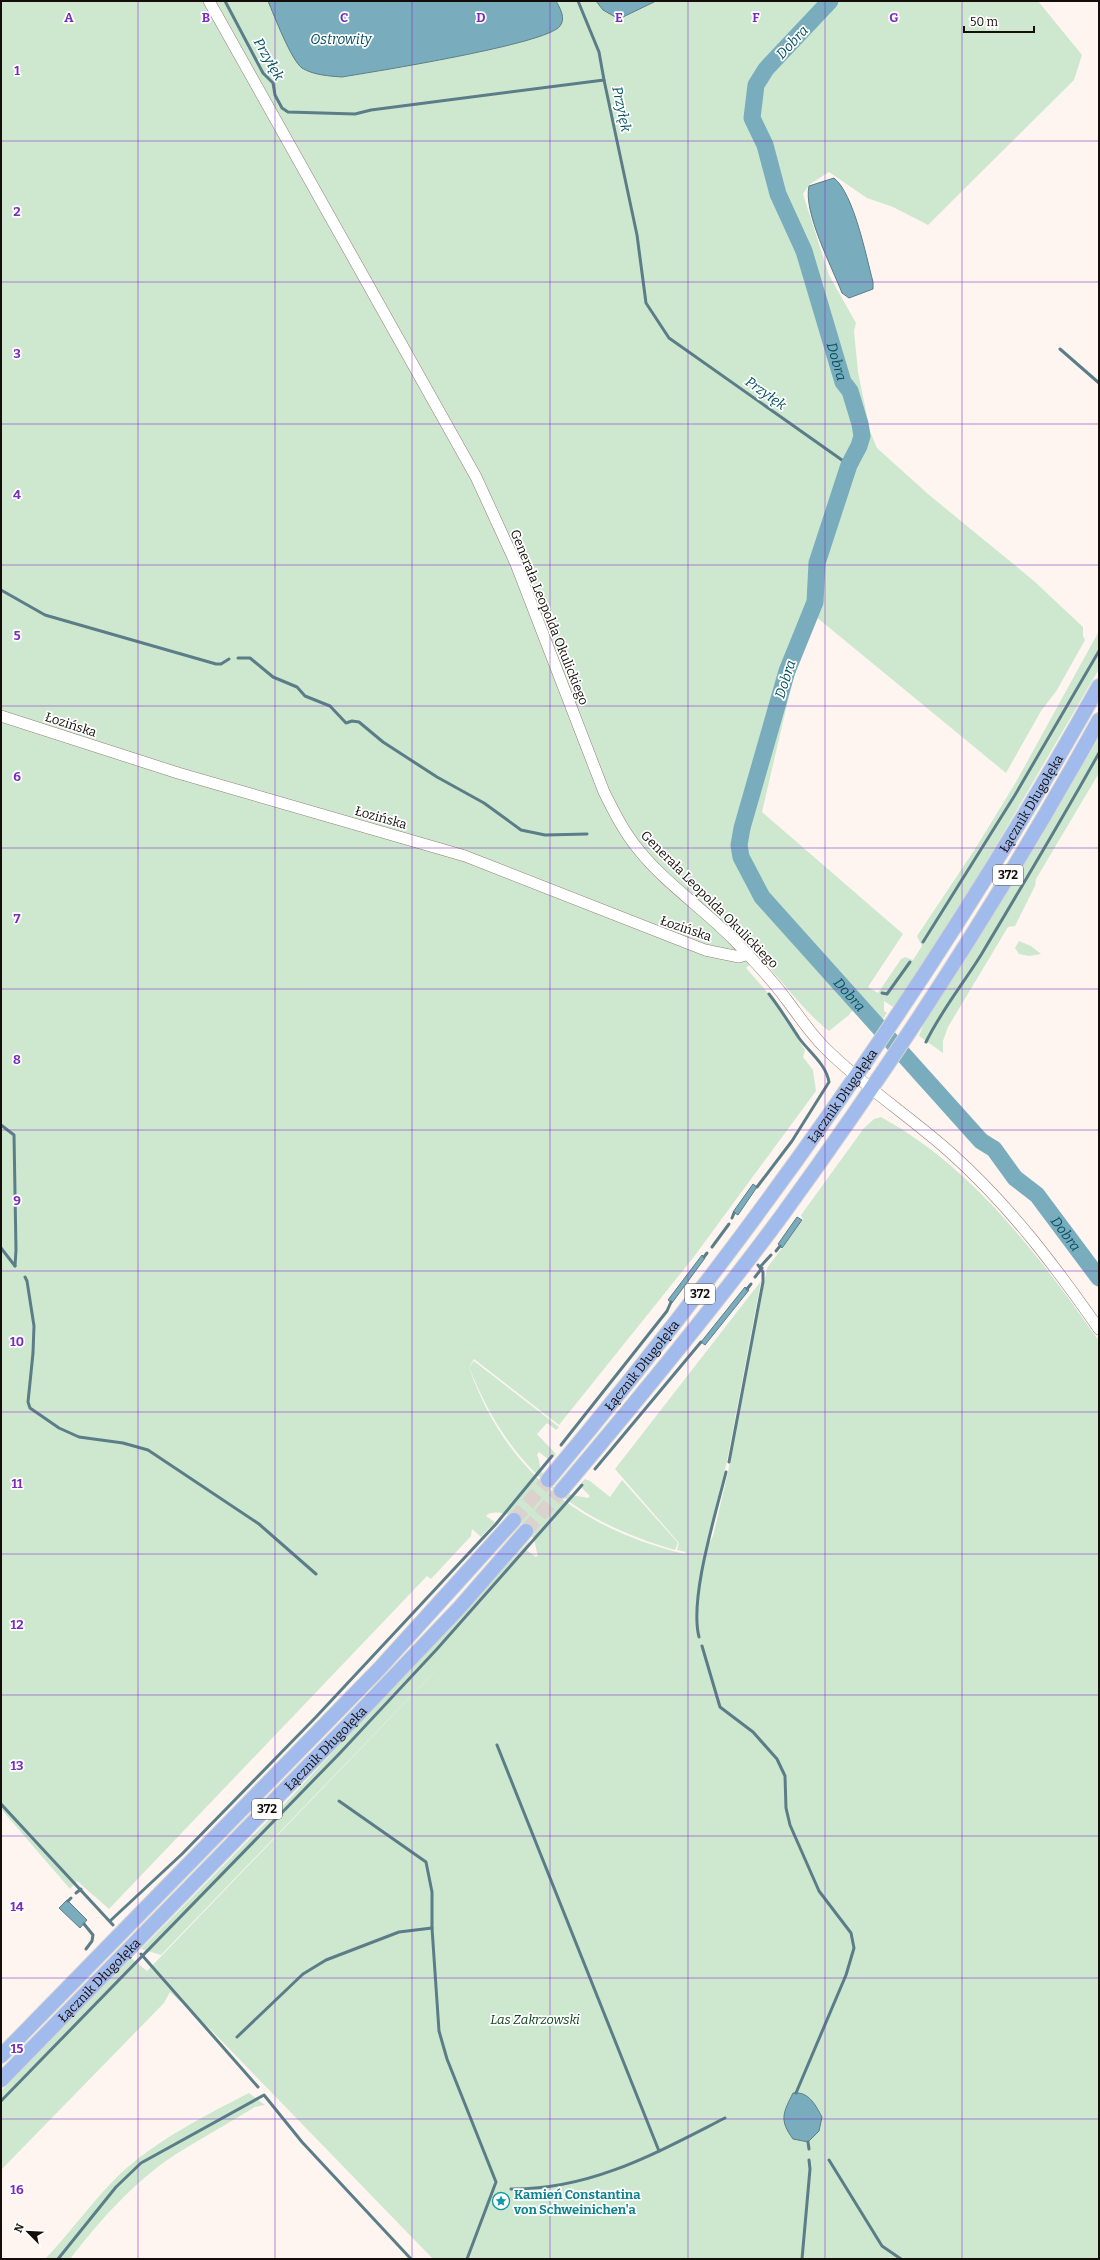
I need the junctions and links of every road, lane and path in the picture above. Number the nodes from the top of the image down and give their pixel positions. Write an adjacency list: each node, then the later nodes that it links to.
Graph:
1 (209, 1): 5 (street, Generała Leopolda Okulickiego)
2 (1099, 686): 6 (main road, Łącznik Długołęka / 372)
3 (1, 716): 5 (street, Łozińska)
4 (1099, 720): 7 (main road, Łącznik Długołęka / 372)
5 (748, 954): 6 (street, Generała Leopolda Okulickiego)
6 (856, 1076): 7 (street, Generała Leopolda Okulickiego); 9 (main road, Łącznik Długołęka / 372)
7 (871, 1088): 8 (street, Generała Leopolda Okulickiego); 10 (main road, Łącznik Długołęka / 372)
8 (1099, 1329)
9 (548, 1480)
10 (561, 1491)
11 (514, 1520): 13 (main road, Łącznik Długołęka / 372)
12 (526, 1531): 14 (main road, Łącznik Długołęka / 372)
13 (1, 2056)
14 (1, 2080)

